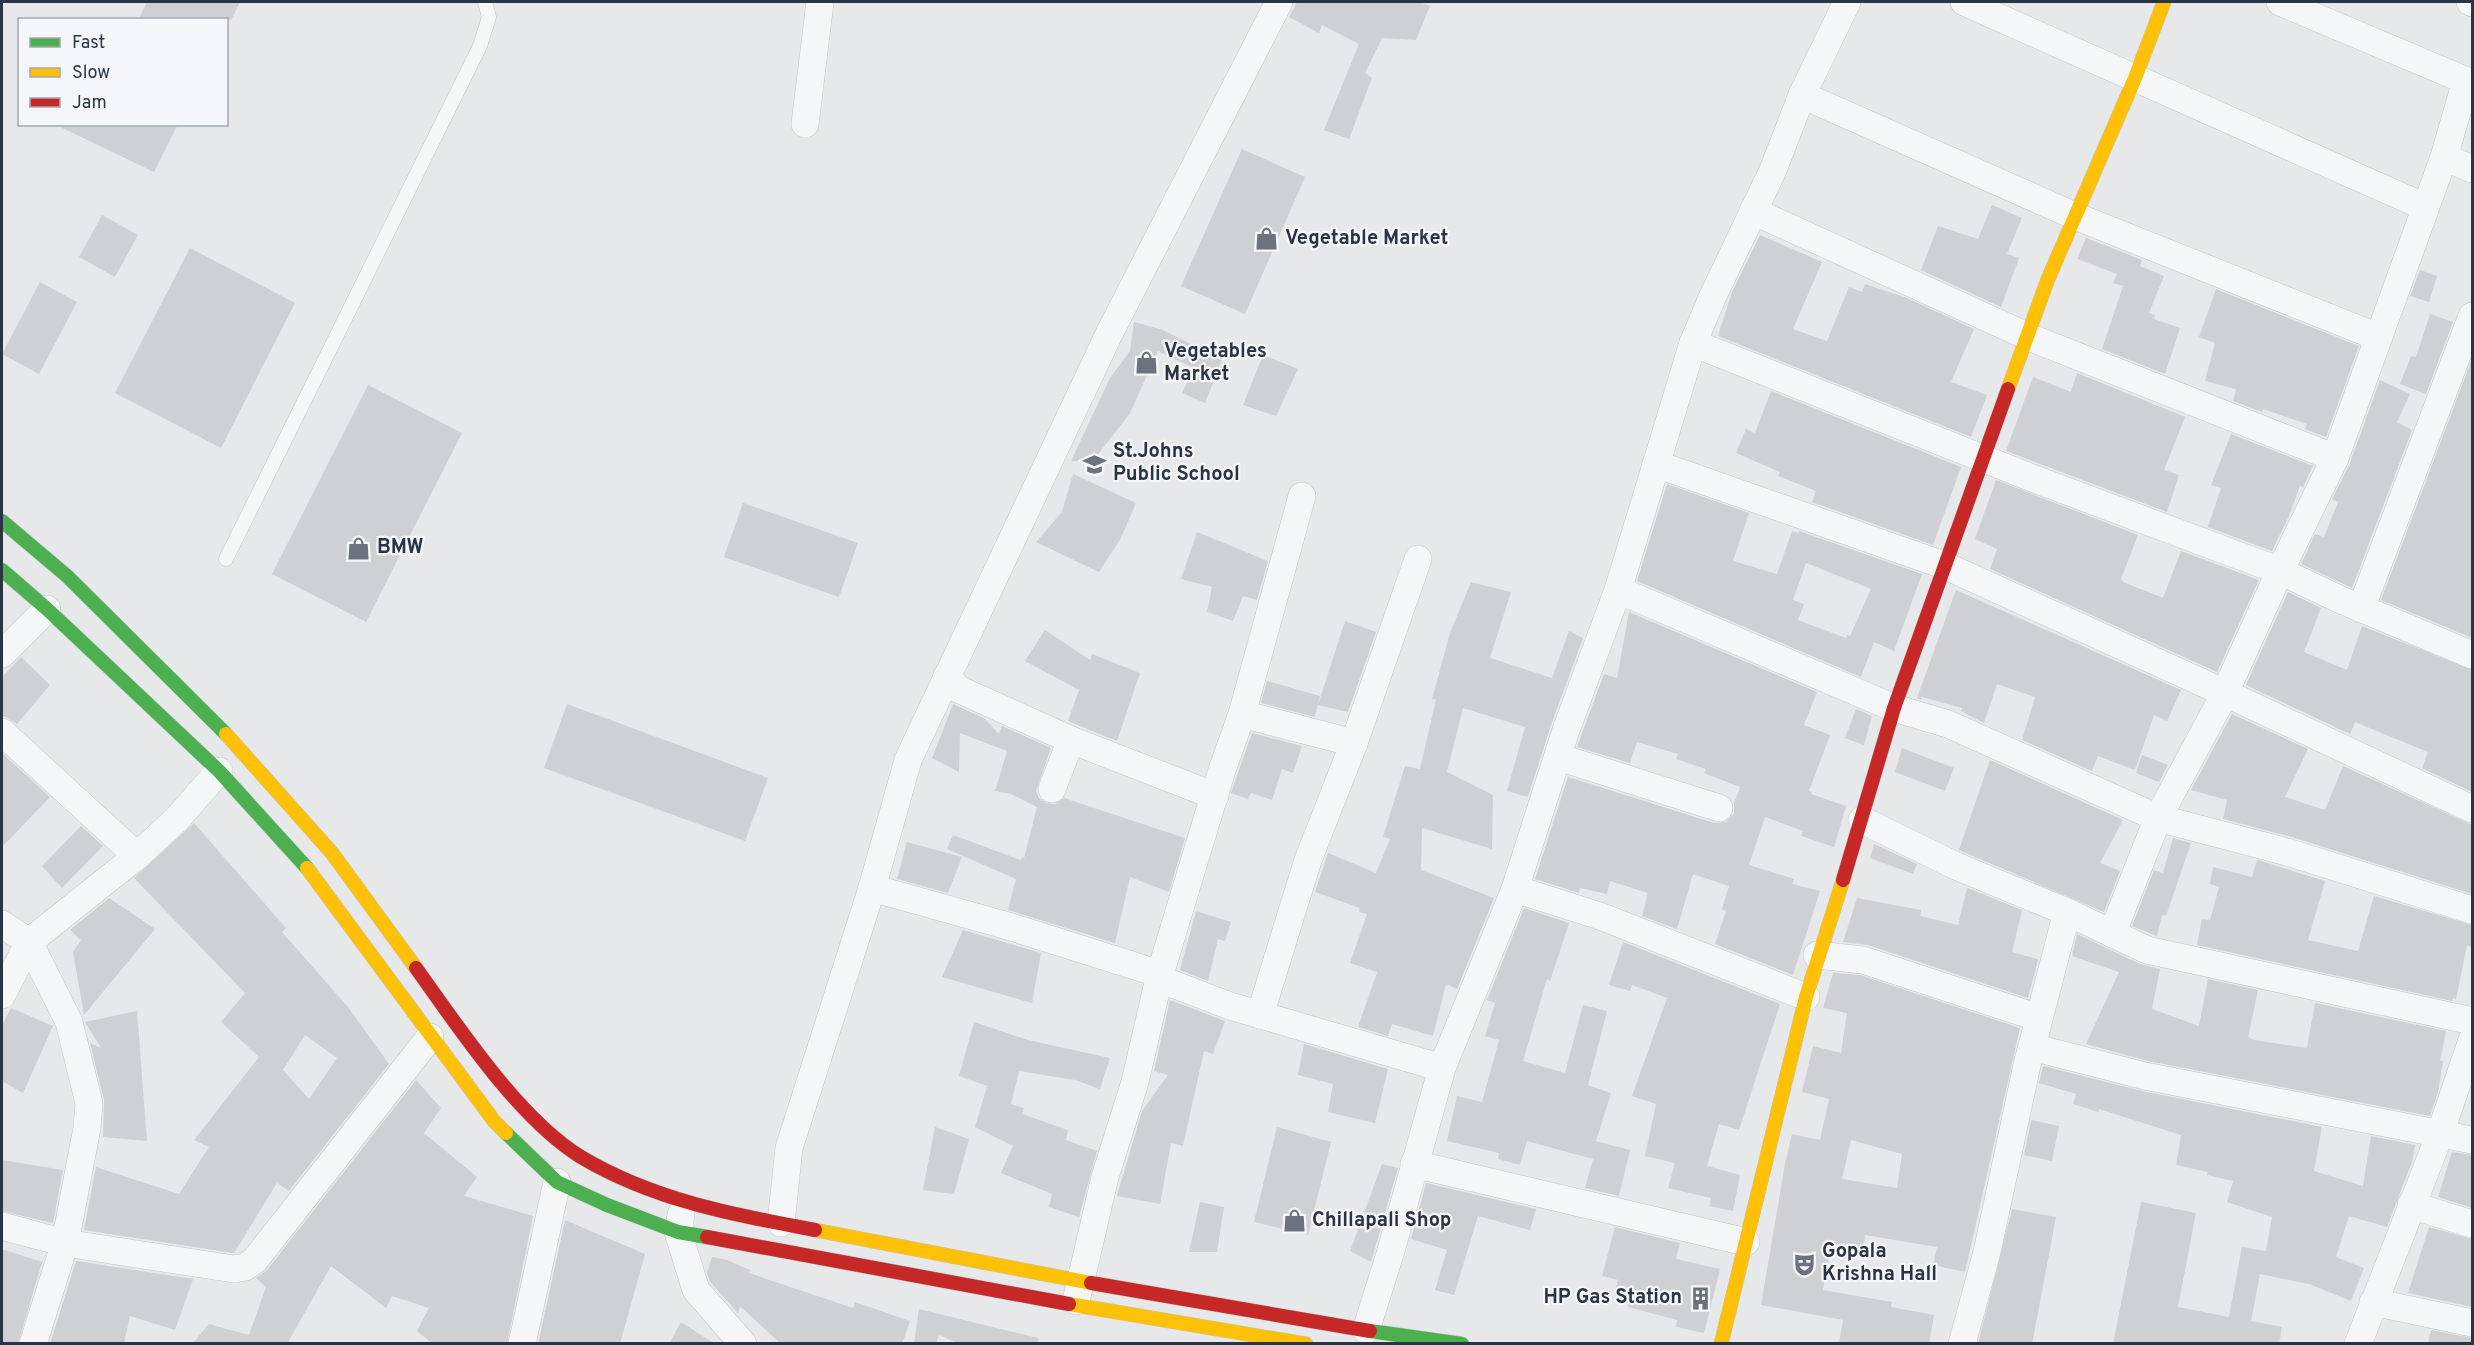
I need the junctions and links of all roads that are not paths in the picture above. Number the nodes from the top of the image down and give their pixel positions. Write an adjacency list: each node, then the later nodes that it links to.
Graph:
1 (485, 2): 27 (lane)
2 (820, 2): 11 (street)
3 (1279, 2): 36 (street)
4 (1847, 2): 10 (street)
5 (1964, 2): 8 (street)
6 (2164, 2): 8 (main road)
7 (2280, 2): 9 (street)
8 (2136, 78): 14 (street); 16 (main road)
9 (2469, 82): 12 (street)
10 (1802, 95): 15 (street); 16 (street)
11 (805, 124)
12 (2444, 157): 13 (street); 14 (street)
13 (2472, 169)
14 (2425, 207): 19 (street)
15 (1753, 211): 18 (street); 20 (street)
16 (2074, 216): 18 (main road); 19 (street)
17 (2472, 316): 33 (street)
18 (2029, 337): 21 (street); 22 (main road)
19 (2378, 337): 21 (street)
20 (1693, 343): 22 (street); 23 (street)
21 (2335, 458): 30 (street)
22 (1984, 459): 28 (main road); 30 (street)
23 (1656, 464): 28 (street); 31 (street)
24 (1302, 496): 39 (street)
25 (2, 521): 74 (main road)
26 (1418, 559): 42 (street)
27 (226, 560)
28 (1946, 566): 37 (street); 38 (main road)
29 (2, 570): 32 (main road)
30 (2280, 571): 33 (street); 37 (street)
31 (1618, 590): 38 (street); 43 (street)
32 (47, 609): 34 (street); 44 (main road)
33 (2361, 609): 35 (street)
34 (2, 654)
35 (2472, 655)
36 (947, 676): 41 (street); 52 (street)
37 (2225, 693): 48 (street); 49 (street)
38 (1894, 708): 49 (street); 50 (main road)
39 (1242, 714): 42 (street); 46 (street)
40 (2, 732): 51 (street)
41 (1071, 740): 45 (street); 46 (street)
42 (1354, 742): 63 (street)
43 (1558, 757): 47 (street); 53 (street)
44 (219, 771): 51 (street); 66 (main road)
45 (1052, 789)
46 (1215, 796): 60 (street)
47 (1719, 808)
48 (2472, 809)
49 (2158, 818): 54 (street); 57 (street)
50 (1862, 820): 55 (street); 59 (main road)
51 (137, 856): 58 (street)
52 (872, 888): 60 (street); 76 (street)
53 (1515, 889): 62 (street); 69 (street)
54 (2472, 910)
55 (2067, 912): 57 (street); 64 (street)
56 (2, 924): 58 (street)
57 (2112, 934): 65 (street)
58 (29, 942): 61 (street); 81 (street)
59 (1817, 955): 62 (main road); 64 (street)
60 (1160, 974): 63 (street); 82 (street)
61 (2, 995)
62 (1806, 997): 80 (main road)
63 (1260, 1015): 69 (street)
64 (2039, 1018): 68 (street)
65 (2472, 1021)
66 (430, 1037): 73 (main road); 81 (street)
67 (2472, 1040): 70 (street)
68 (2032, 1047): 70 (street); 93 (street)
69 (1442, 1068): 72 (street)
70 (2440, 1134): 71 (street); 75 (street)
71 (2472, 1140)
72 (1414, 1164): 80 (street); 85 (street)
73 (557, 1182): 79 (main road); 89 (street)
74 (683, 1202): 76 (main road); 79 (street)
75 (2411, 1205): 77 (street); 83 (street)
76 (781, 1223): 82 (main road)
77 (2472, 1224)
78 (2, 1226): 81 (street)
79 (678, 1232): 82 (main road); 87 (street)
80 (1746, 1242): 92 (main road)
81 (65, 1243): 88 (street)
82 (1077, 1293): 85 (main road); 86 (main road)
83 (2373, 1302): 84 (street); 94 (street)
84 (2472, 1323)
85 (1366, 1330): 91 (main road)
86 (1226, 1337): 90 (main road)
87 (740, 1342)
88 (33, 1344)
89 (522, 1344)
90 (1306, 1344)
91 (1462, 1344)
92 (1721, 1344)
93 (1962, 1344)
94 (2358, 1344)

